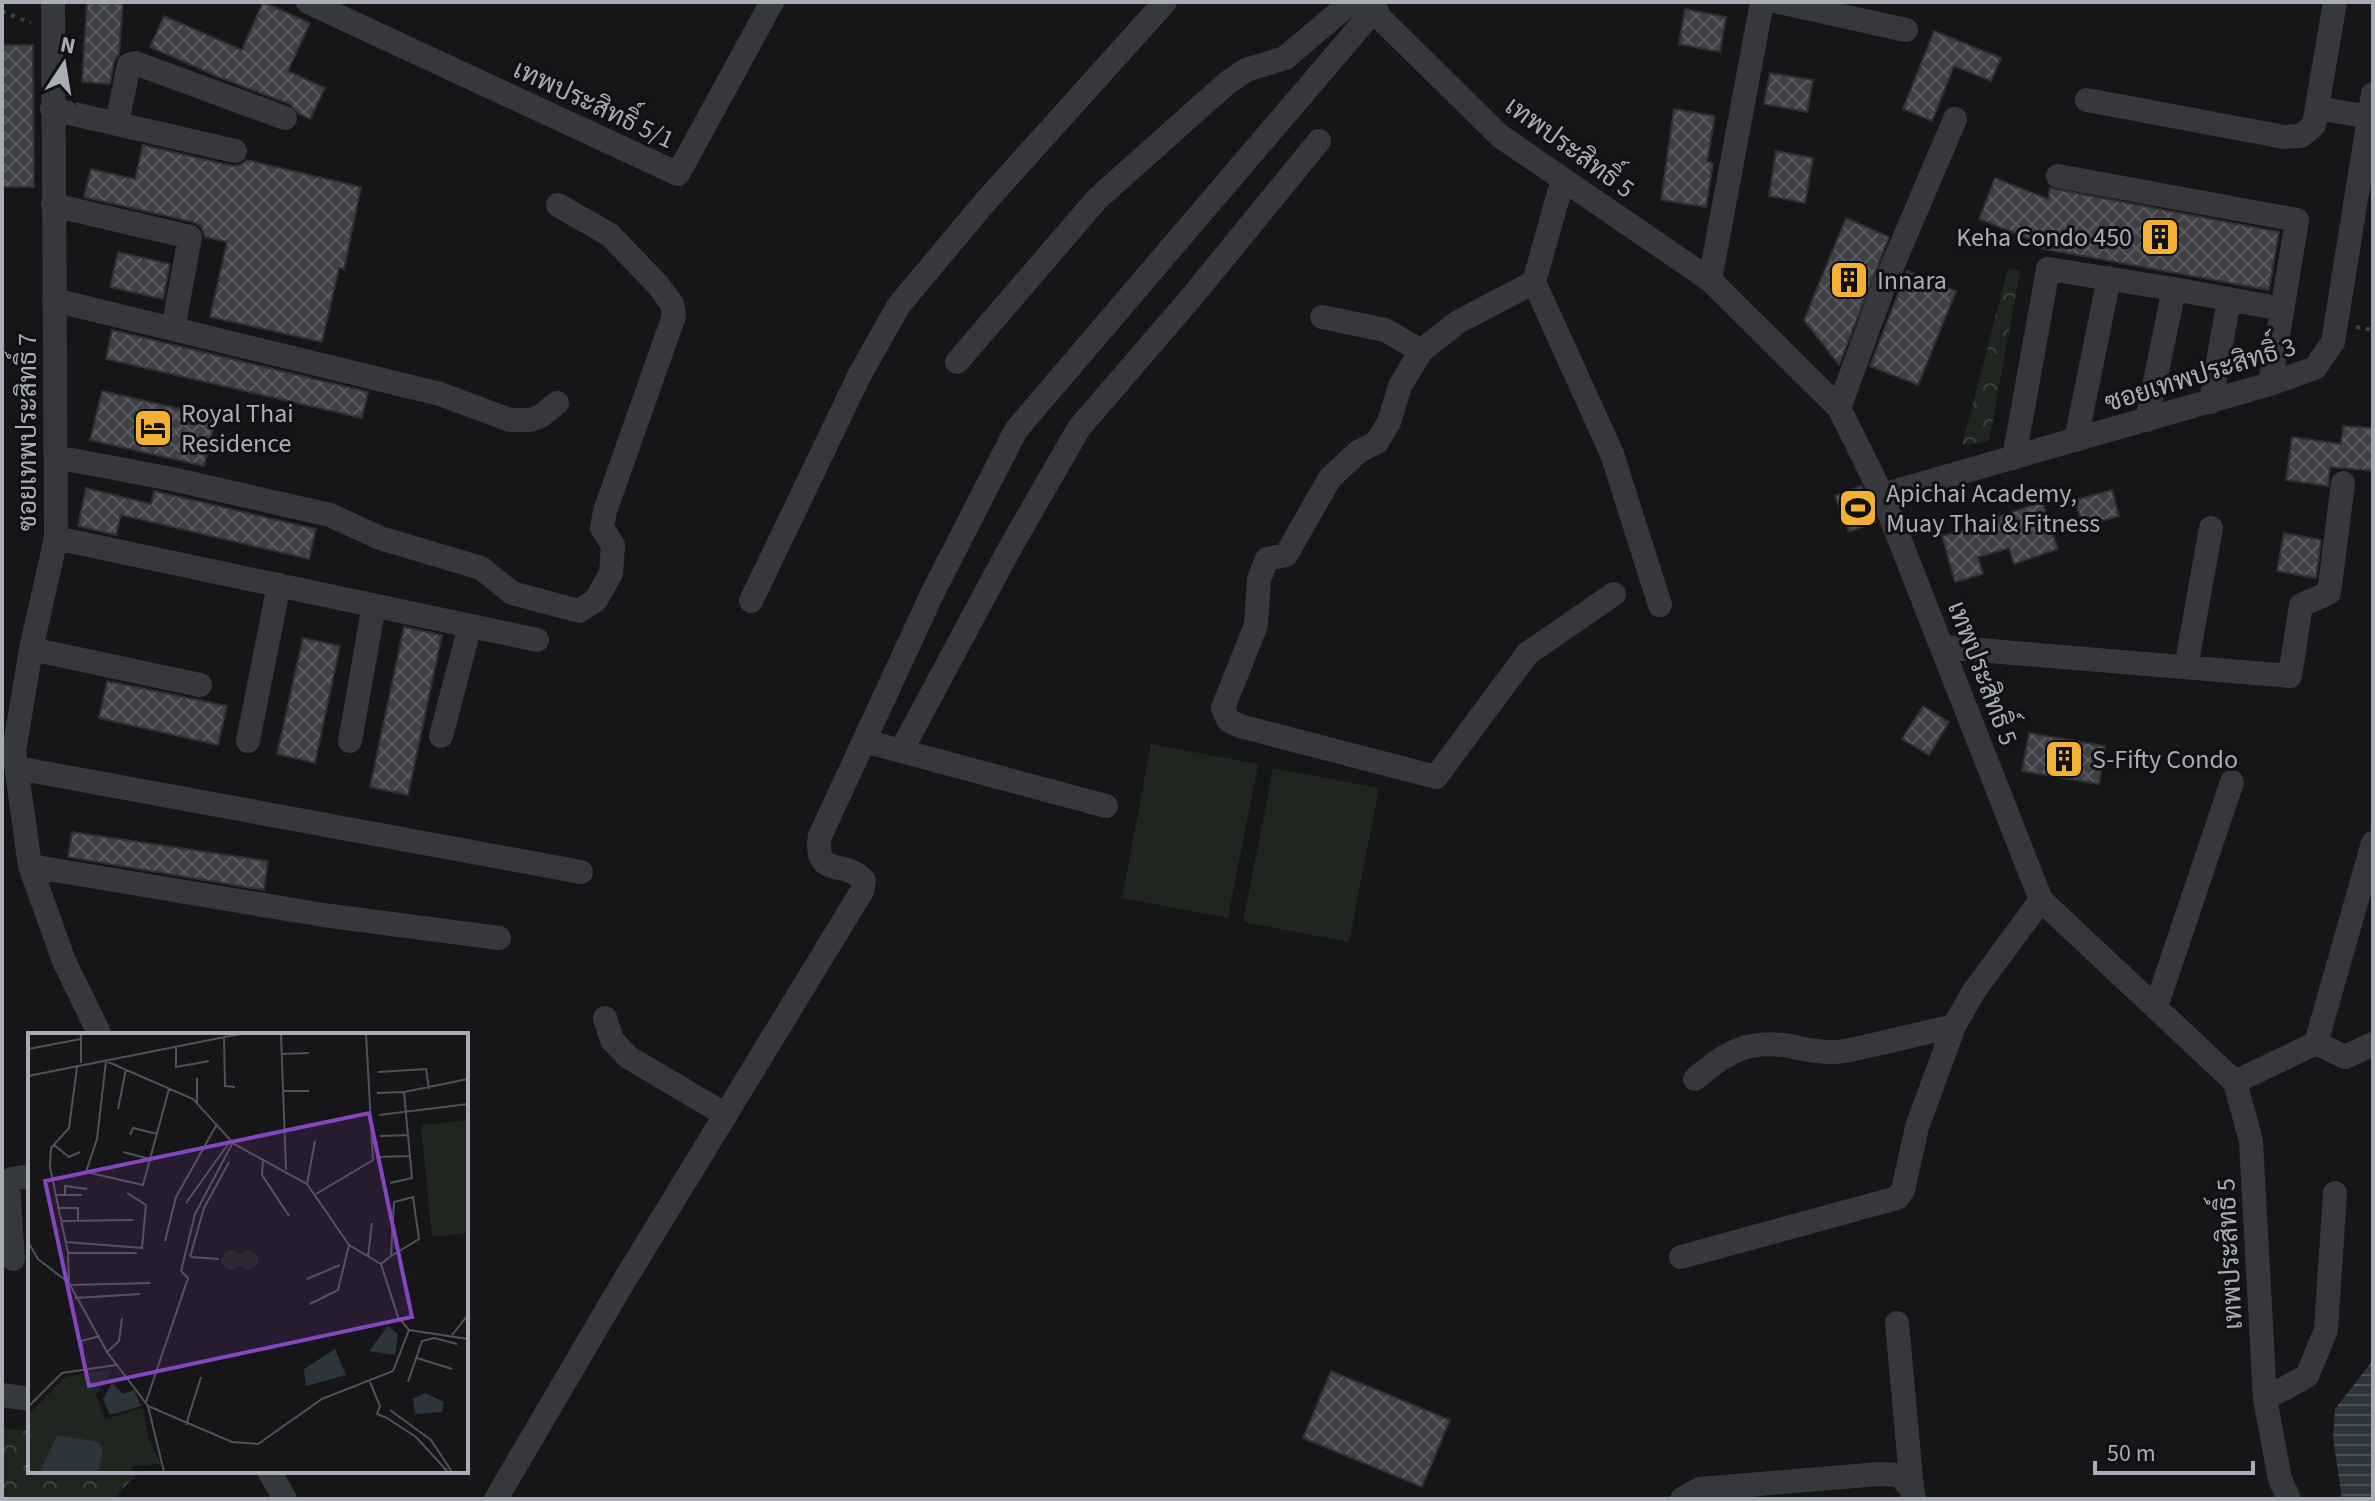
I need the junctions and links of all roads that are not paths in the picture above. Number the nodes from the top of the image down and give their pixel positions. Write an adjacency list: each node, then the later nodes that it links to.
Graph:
1 (53, 2): 14 (street, ซอยเทพประสิทธิ์ 7)
2 (308, 2): 3 (street, เทพประสิทธิ์ 5/1)
3 (772, 2)
4 (1165, 2): 49 (street)
5 (1351, 2): 34 (street)
6 (1762, 2): 25 (street)
7 (1779, 2): 10 (street)
8 (2335, 2): 13 (street)
9 (1373, 6): 21 (street, เทพประสิทธิ์ 5); 61 (street)
10 (1906, 30)
11 (2087, 100): 13 (street)
12 (2371, 105): 13 (street); 35 (street, ซอยเทพประสิทธิ์ 3)
13 (2317, 108)
14 (52, 109): 17 (street); 22 (street, ซอยเทพประสิทธิ์ 7)
15 (285, 118): 17 (street)
16 (1955, 119): 38 (street)
17 (117, 123): 19 (street)
18 (1319, 141): 62 (street)
19 (235, 151)
20 (2058, 176): 30 (street)
21 (1563, 179): 25 (street, เทพประสิทธิ์ 5); 26 (street)
22 (53, 205): 29 (street, ซอยเทพประสิทธิ์ 7); 32 (street)
23 (558, 205): 41 (street)
24 (2109, 278): 27 (street); 40 (street); 42 (street)
25 (1710, 280): 38 (street, เทพประสิทธิ์ 5)
26 (1534, 282): 33 (street); 51 (street)
27 (2174, 289): 28 (street); 39 (street)
28 (2229, 299): 30 (street); 36 (street)
29 (54, 300): 32 (street); 41 (street, ซอยเทพประสิทธิ์ 7)
30 (2282, 309): 35 (street)
31 (1322, 317): 33 (street)
32 (173, 329): 37 (street)
33 (1421, 351): 48 (street)
34 (957, 362)
35 (2270, 384): 36 (street, ซอยเทพประสิทธิ์ 3)
36 (2211, 402): 39 (street, ซอยเทพประสิทธิ์ 3)
37 (557, 403)
38 (1839, 408): 44 (street, เทพประสิทธิ์ 5)
39 (2147, 420): 40 (street, ซอยเทพประสิทธิ์ 3)
40 (2076, 440): 42 (street, ซอยเทพประสิทธิ์ 3)
41 (56, 457): 46 (street, ซอยเทพประสิทธิ์ 7)
42 (2014, 458): 44 (street, ซอยเทพประสิทธิ์ 3)
43 (2343, 483): 56 (street)
44 (1882, 495): 54 (street, เทพประสิทธิ์ 5)
45 (2211, 528): 56 (street)
46 (56, 538): 47 (street); 55 (street, ซอยเทพประสิทธิ์ 7)
47 (279, 585): 50 (street); 59 (street)
48 (1614, 594)
49 (751, 601)
50 (374, 605): 52 (street); 60 (street)
51 (1660, 605)
52 (470, 626): 53 (street); 58 (street)
53 (537, 640)
54 (1943, 647): 56 (street); 69 (street, เทพประสิทธิ์ 5)
55 (31, 649): 57 (street); 63 (street, ซอยเทพประสิทธิ์ 7)
56 (2186, 667)
57 (200, 685)
58 (441, 736)
59 (248, 741)
60 (350, 741)
61 (864, 741): 62 (street); 79 (street)
62 (901, 751): 65 (street)
63 (11, 753): 67 (street, ซอยเทพประสิทธิ์ 7); 68 (street)
64 (2232, 782): 71 (street)
65 (1106, 806)
66 (2373, 843): 75 (street)
67 (30, 866): 70 (street); 74 (street, ซอยเทพประสิทธิ์ 7)
68 (581, 872)
69 (2041, 900): 71 (street, เทพประสิทธิ์ 5); 73 (street)
70 (499, 938)
71 (2156, 1007): 78 (street, เทพประสิทธิ์ 5)
72 (605, 1018): 79 (street)
73 (1954, 1026): 77 (street); 82 (street)
74 (99, 1033)
75 (2316, 1043): 76 (street); 78 (street)
76 (2373, 1044)
77 (1695, 1079)
78 (2235, 1082): 87 (street, เทพประสิทธิ์ 5)
79 (726, 1115): 91 (street)
80 (28, 1176): 83 (street)
81 (2335, 1193): 87 (street)
82 (1681, 1257)
83 (13, 1259)
84 (1897, 1323): 89 (street)
85 (2, 1395): 86 (street)
86 (28, 1399)
87 (2265, 1399): 93 (street, เทพประสิทธิ์ 5)
88 (270, 1473): 90 (street)
89 (1913, 1494): 92 (street)
90 (285, 1499)
91 (496, 1499)
92 (1682, 1499)
93 (2289, 1499)

